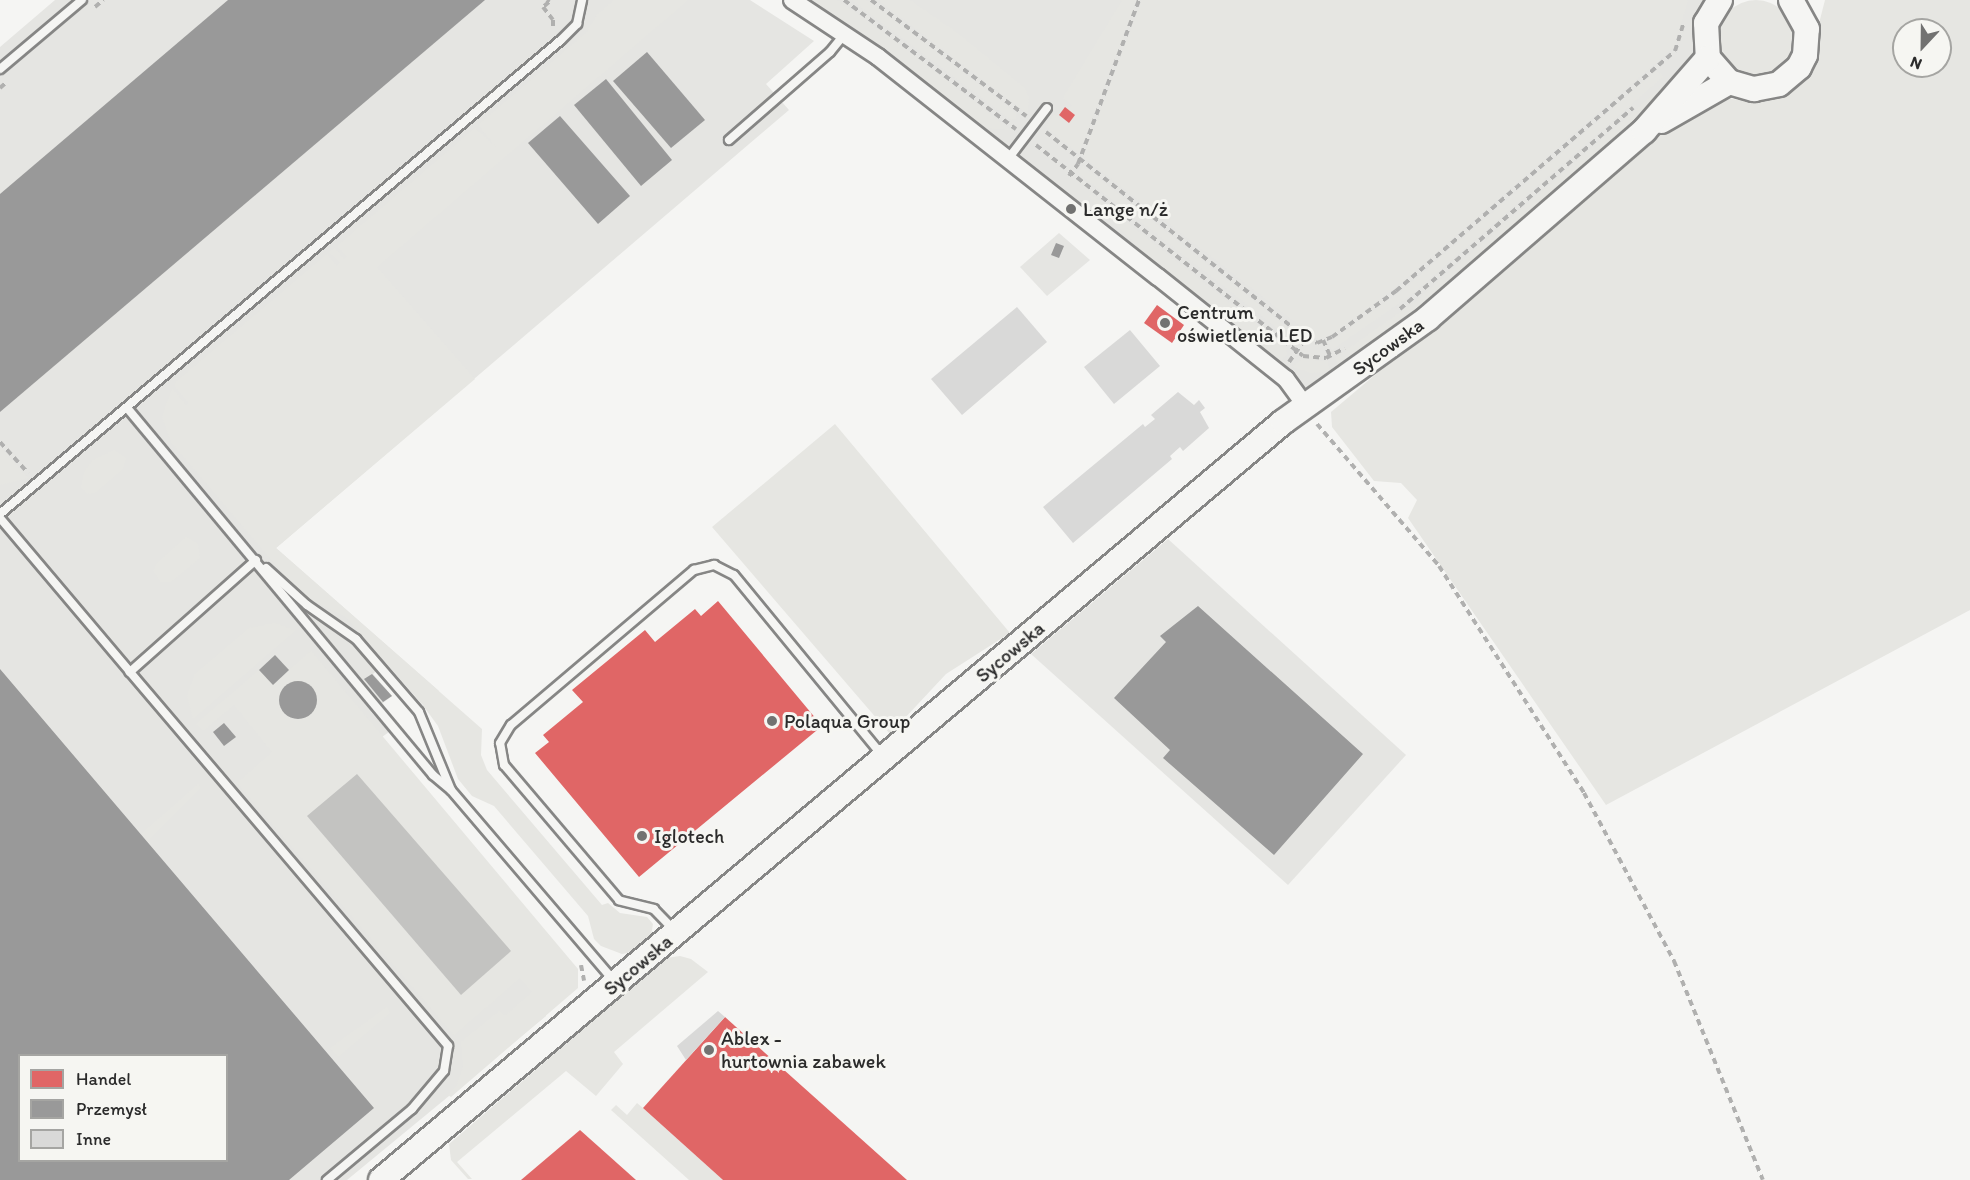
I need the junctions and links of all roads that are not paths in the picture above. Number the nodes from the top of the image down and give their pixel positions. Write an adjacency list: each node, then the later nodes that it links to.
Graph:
1 (82, 0): 8 (lane)
2 (582, 0): 15 (lane)
3 (792, 0): 6 (street)
4 (1720, 0): 7 (street)
5 (1804, 5): 9 (street)
6 (844, 35): 12 (lane); 13 (street)
7 (1708, 57): 9 (street); 11 (street, Sycowska)
8 (0, 69)
9 (1729, 82): 11 (street, Sycowska)
10 (1047, 108): 13 (lane)
11 (1644, 131): 14 (street, Sycowska)
12 (729, 140)
13 (1008, 159): 14 (street)
14 (1305, 405): 19 (street, Sycowska)
15 (128, 409): 16 (lane); 17 (lane)
16 (0, 516): 18 (lane)
17 (256, 560): 18 (lane); 20 (lane); 20 (lane)
18 (130, 672): 23 (lane)
19 (884, 758): 21 (street, Sycowska); 21 (lane)
20 (451, 790): 22 (lane)
21 (676, 933): 22 (street, Sycowska)
22 (616, 983): 24 (street, Sycowska)
23 (327, 1180)
24 (381, 1180)

